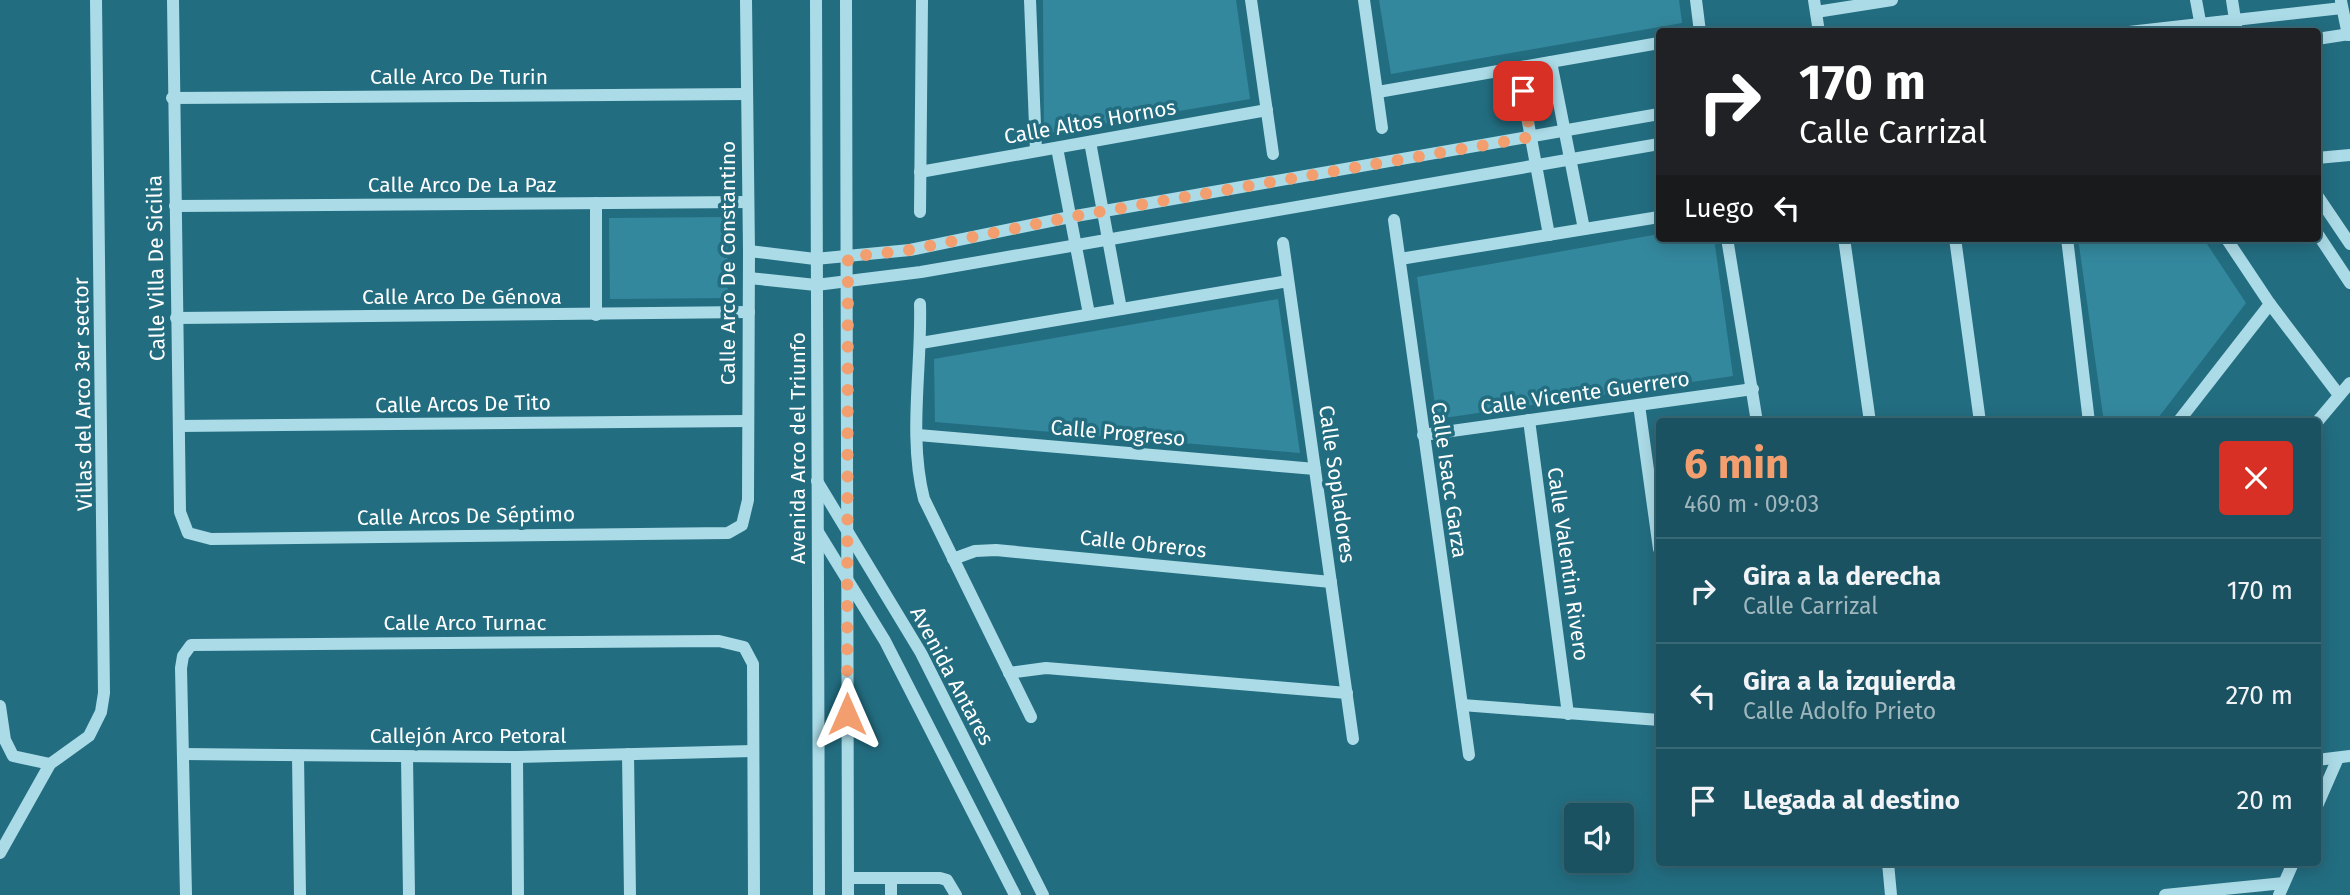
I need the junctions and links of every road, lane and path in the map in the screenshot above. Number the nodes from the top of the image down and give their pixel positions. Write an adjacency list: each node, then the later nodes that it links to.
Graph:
1 (96, 0): 124 (street, Villas del Arco 3er sector)
2 (173, 0): 27 (street, Calle Villa De Sicilia)
3 (746, 0): 26 (street, Calle Arco De Constantino)
4 (816, 0): 66 (street, Avenida Arco del Triunfo)
5 (846, 0): 65 (street)
6 (922, 0): 42 (street)
7 (1030, 0): 36 (street)
8 (1251, 0): 28 (street)
9 (1364, 0): 25 (street)
10 (1696, 0): 18 (street)
11 (1892, 0): 15 (street)
12 (2196, 0): 17 (street)
13 (2232, 0): 16 (street)
14 (2341, 4): 16 (street); 20 (street)
15 (1815, 6): 19 (street)
16 (2236, 25): 17 (street)
17 (2201, 27)
18 (1700, 28)
19 (1818, 28)
20 (2349, 35): 21 (street)
21 (2321, 38)
22 (1656, 44): 23 (street)
23 (1551, 62): 24 (street); 31 (street)
24 (1518, 68): 25 (street); 32 (street)
25 (1377, 92): 30 (street)
26 (747, 94): 27 (street, Calle Arco De Turin); 44 (street, Calle Arco De Constantino)
27 (172, 98): 46 (street, Calle Villa De Sicilia)
28 (1267, 110): 33 (street, Calle Altos Hornos); 37 (street)
29 (1656, 115): 31 (street)
30 (1382, 128)
31 (1565, 132): 32 (street); 40 (street)
32 (1531, 137): 41 (street); 47 (street)
33 (1090, 142): 35 (street, Calle Altos Hornos); 47 (street)
34 (1656, 145): 40 (street)
35 (1057, 148): 36 (street, Calle Altos Hornos); 49 (street)
36 (1036, 151): 42 (street, Calle Altos Hornos)
37 (1273, 154)
38 (2350, 155): 39 (street)
39 (2321, 158)
40 (1570, 159): 41 (street); 52 (street)
41 (1536, 165): 53 (street); 55 (street)
42 (920, 172): 48 (street)
43 (2321, 201): 62 (street)
44 (748, 202): 45 (street, Calle Arco De La Paz); 64 (street, Calle Arco De Constantino)
45 (596, 203): 46 (street, Calle Arco De La Paz); 78 (street)
46 (175, 206): 79 (street, Calle Villa De Sicilia)
47 (1103, 211): 49 (street); 55 (street)
48 (920, 212)
49 (1070, 217): 63 (street); 65 (street)
50 (1656, 217): 52 (street)
51 (1394, 220): 67 (street, Calle Isacc Garza)
52 (1584, 229): 53 (street)
53 (1549, 235): 67 (street)
54 (2321, 239): 71 (street)
55 (1108, 240): 63 (street); 75 (street)
56 (1728, 242): 82 (street)
57 (1845, 242): 86 (street)
58 (1956, 242): 87 (street)
59 (2067, 242): 88 (street)
60 (2229, 242): 74 (street)
61 (1283, 243): 70 (street, Calle Sopladores)
62 (2350, 244)
63 (1076, 245): 69 (street); 77 (street)
64 (749, 251): 66 (street); 68 (street, Calle Arco De Constantino)
65 (848, 257): 66 (street); 69 (street)
66 (816, 259): 72 (street, Avenida Arco del Triunfo)
67 (1399, 259): 95 (street, Calle Isacc Garza)
68 (749, 278): 72 (street); 76 (street, Calle Arco De Constantino)
69 (848, 281): 72 (street); 100 (street)
70 (1288, 281): 75 (street); 96 (street, Calle Sopladores)
71 (2350, 283)
72 (816, 285): 97 (street, Avenida Arco del Triunfo)
73 (920, 304): 80 (street)
74 (2270, 304): 83 (street); 89 (street)
75 (1121, 309): 77 (street)
76 (749, 312): 78 (street, Calle Arco De Génova); 92 (street, Calle Arco De Constantino)
77 (1089, 314): 80 (street)
78 (596, 315): 79 (street, Calle Arco De Génova)
79 (176, 318): 93 (street, Calle Villa De Sicilia)
80 (921, 343): 94 (street)
81 (2350, 383): 83 (street)
82 (1752, 389): 84 (street, Calle Vicente Guerrero); 85 (street)
83 (2339, 395): 90 (street)
84 (1639, 405): 91 (street, Calle Vicente Guerrero); 99 (street)
85 (1756, 418)
86 (1869, 418)
87 (1979, 418)
88 (2089, 418)
89 (2181, 418)
90 (2320, 418)
91 (1529, 420): 95 (street, Calle Vicente Guerrero); 110 (street, Calle Valentin Rivero)
92 (747, 421): 93 (street, Calle Arcos De Tito); 98 (street, Calle Arco De Constantino)
93 (178, 426): 102 (street, Calle Villa De Sicilia)
94 (918, 435): 96 (street, Calle Progreso); 103 (street)
95 (1423, 435): 108 (street, Calle Isacc Garza)
96 (1315, 469): 105 (street, Calle Sopladores)
97 (817, 480): 100 (street, Avenida Antares); 101 (street, Avenida Arco del Triunfo)
98 (742, 525): 102 (street, Calle Arcos De Séptimo)
99 (1656, 527)
100 (847, 528): 104 (street); 143 (street, Avenida Antares)
101 (818, 531): 104 (street, Avenida Antares); 138 (street, Avenida Arco del Triunfo)
102 (188, 533)
103 (953, 559): 105 (street, Calle Obreros); 106 (street)
104 (847, 577): 129 (street); 142 (street, Avenida Antares)
105 (1331, 582): 107 (street, Calle Sopladores)
106 (1009, 673): 107 (street); 111 (street)
107 (1347, 693): 113 (street, Calle Sopladores)
108 (1462, 705): 110 (street); 117 (street, Calle Isacc Garza)
109 (0, 706): 119 (street)
110 (1568, 714): 112 (street)
111 (1031, 717)
112 (1656, 720)
113 (1353, 738)
114 (753, 751): 115 (street, Calle Arco Turnac); 116 (street, Callejón Arco Petoral); 137 (street)
115 (183, 754): 118 (street, Callejón Arco Petoral); 132 (street)
116 (628, 754): 121 (street, Callejón Arco Petoral); 136 (street)
117 (1469, 755)
118 (298, 756): 120 (street, Callejón Arco Petoral); 133 (street)
119 (7, 757): 124 (street)
120 (407, 757): 121 (street, Callejón Arco Petoral); 134 (street)
121 (517, 757): 135 (street)
122 (2344, 757): 123 (street); 125 (street)
123 (2321, 760)
124 (50, 764): 126 (street)
125 (2321, 799)
126 (0, 853)
127 (1888, 866): 144 (street)
128 (2292, 866): 131 (street)
129 (848, 878): 130 (street); 139 (street)
130 (891, 878): 140 (street); 141 (street)
131 (2282, 889): 145 (street)
132 (186, 895)
133 (300, 895)
134 (409, 895)
135 (518, 895)
136 (630, 895)
137 (754, 895)
138 (819, 895)
139 (848, 895)
140 (891, 895)
141 (956, 895)
142 (1015, 895)
143 (1043, 895)
144 (1891, 895)
145 (2165, 895)

